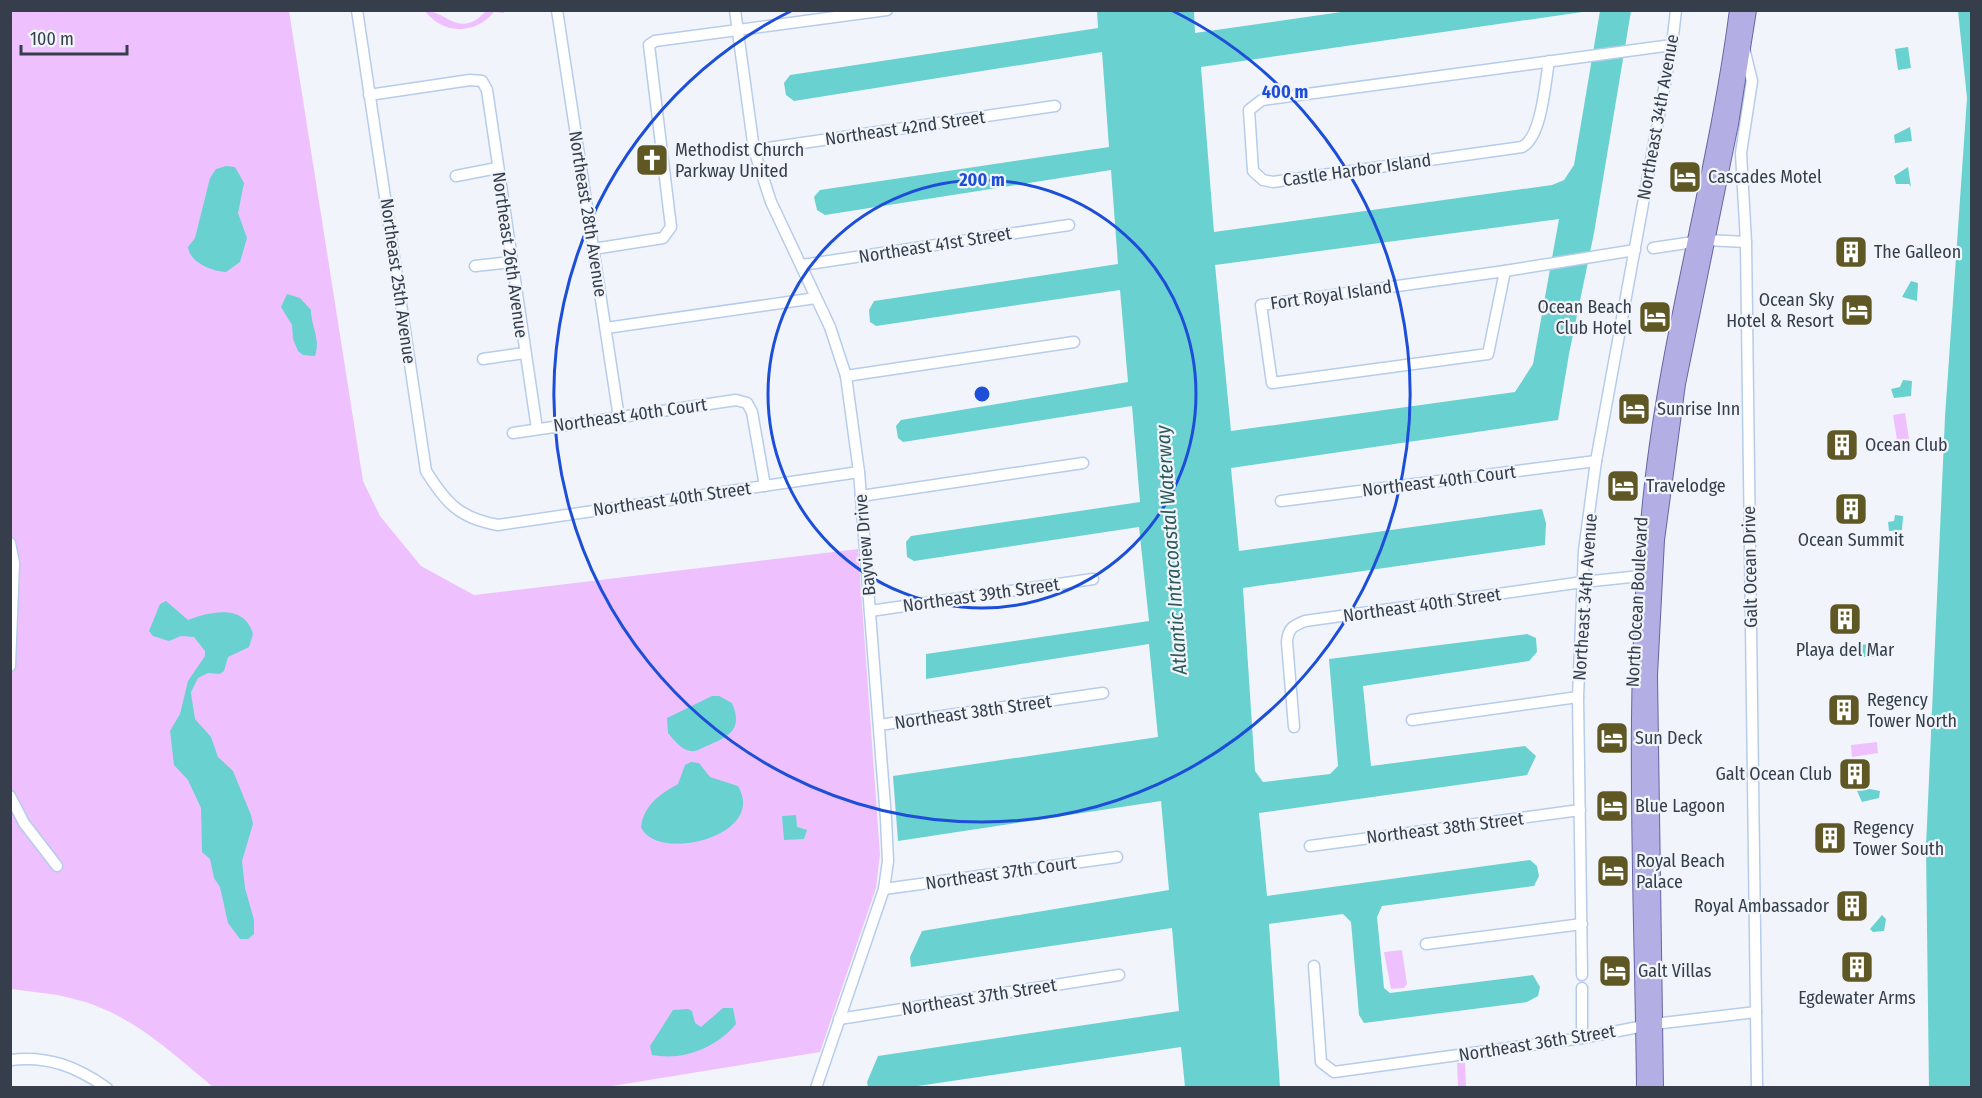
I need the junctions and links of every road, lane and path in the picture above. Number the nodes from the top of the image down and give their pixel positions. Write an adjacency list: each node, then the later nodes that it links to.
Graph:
1 (357, 10): 12 (street, Northeast 25th Avenue)
2 (557, 10): 23 (street, Northeast 28th Avenue)
3 (735, 10): 8 (street, Bayview Drive)
4 (887, 10): 8 (street)
5 (1676, 10): 9 (street, Northeast 34th Avenue)
6 (1737, 10): 14 (main road)
7 (1749, 10): 10 (main road)
8 (737, 31): 15 (street, Bayview Drive); 23 (street)
9 (1672, 45): 11 (street, Castle Harbor Island); 24 (street, Northeast 34th Avenue)
10 (1744, 48): 14 (main road); 21 (street, Galt Ocean Drive)
11 (1549, 61): 11 (street, Castle Harbor Island)
12 (369, 95): 16 (street, Northeast 26th Avenue); 45 (street, Northeast 25th Avenue)
13 (1055, 106): 15 (street, Northeast 42nd Street)
14 (1725, 127): 20 (main road, North Ocean Boulevard)
15 (754, 150): 27 (street, Bayview Drive)
16 (497, 168): 17 (street); 26 (street, Northeast 26th Avenue)
17 (456, 176)
18 (1069, 225): 27 (street, Northeast 41st Street)
19 (1725, 241): 20 (street); 21 (street); 25 (street)
20 (1701, 242): 22 (street); 47 (main road, North Ocean Boulevard)
21 (1746, 242): 25 (street, Galt Ocean Drive)
22 (1653, 248)
23 (593, 249): 31 (street, Northeast 28th Avenue)
24 (1635, 250): 29 (street); 39 (street, Northeast 34th Avenue)
25 (1746, 261): 70 (street, Galt Ocean Drive)
26 (511, 262): 28 (street); 33 (street, Northeast 26th Avenue)
27 (802, 265): 30 (street, Bayview Drive)
28 (475, 266)
29 (1505, 271): 29 (street, Fort Royal Island)
30 (816, 298): 31 (street); 35 (street, Bayview Drive)
31 (606, 328): 36 (street, Northeast 28th Avenue)
32 (1074, 342): 35 (street)
33 (524, 353): 34 (street); 37 (street, Northeast 26th Avenue)
34 (483, 359)
35 (846, 376): 41 (street, Bayview Drive)
36 (619, 418): 37 (street, Northeast 40th Court); 42 (street, Northeast 40th Court)
37 (537, 429): 38 (street, Northeast 40th Court)
38 (513, 433)
39 (1596, 460): 44 (street, Northeast 40th Court); 49 (street, Northeast 34th Avenue)
40 (1083, 463): 43 (street)
41 (859, 472): 42 (street, Northeast 40th Street); 43 (street, Bayview Drive)
42 (765, 486): 45 (street, Northeast 40th Street)
43 (861, 496): 50 (street, Bayview Drive)
44 (1281, 501)
45 (486, 522)
46 (10, 543): 51 (street)
47 (1649, 575): 49 (street, Northeast 40th Street); 72 (main road, North Ocean Boulevard)
48 (1093, 579): 50 (street, Northeast 39th Street)
49 (1583, 582): 53 (street, Northeast 34th Avenue); 56 (street, Northeast 40th Street)
50 (870, 611): 55 (street, Bayview Drive)
51 (10, 666)
52 (1103, 693): 55 (street, Northeast 38th Street)
53 (1578, 697): 54 (street); 58 (street, Northeast 34th Avenue)
54 (1412, 720)
55 (879, 725): 63 (street, Bayview Drive)
56 (1294, 727)
57 (10, 796): 59 (street)
58 (1580, 810): 60 (street, Northeast 38th Street); 64 (street, Northeast 34th Avenue)
59 (13, 811): 62 (street)
60 (1310, 846)
61 (1117, 857): 63 (street, Northeast 37th Court)
62 (57, 866)
63 (884, 889): 71 (street, Bayview Drive)
64 (1582, 924): 65 (street); 68 (street, Northeast 34th Avenue)
65 (1426, 944)
66 (1314, 966): 73 (street, Northeast 36th Street)
67 (1119, 975): 71 (street, Northeast 37th Street)
68 (1582, 975)
69 (1582, 988): 73 (street)
70 (1756, 1012): 72 (street, Northeast 36th Street); 79 (street, Galt Ocean Drive)
71 (840, 1019): 76 (street, Bayview Drive)
72 (1649, 1024): 73 (street, Northeast 36th Street); 77 (main road, North Ocean Boulevard); 78 (main road, North Ocean Boulevard)
73 (1582, 1038)
74 (10, 1060): 75 (street)
75 (106, 1088)
76 (816, 1088)
77 (1644, 1088)
78 (1656, 1088)
79 (1756, 1088)

